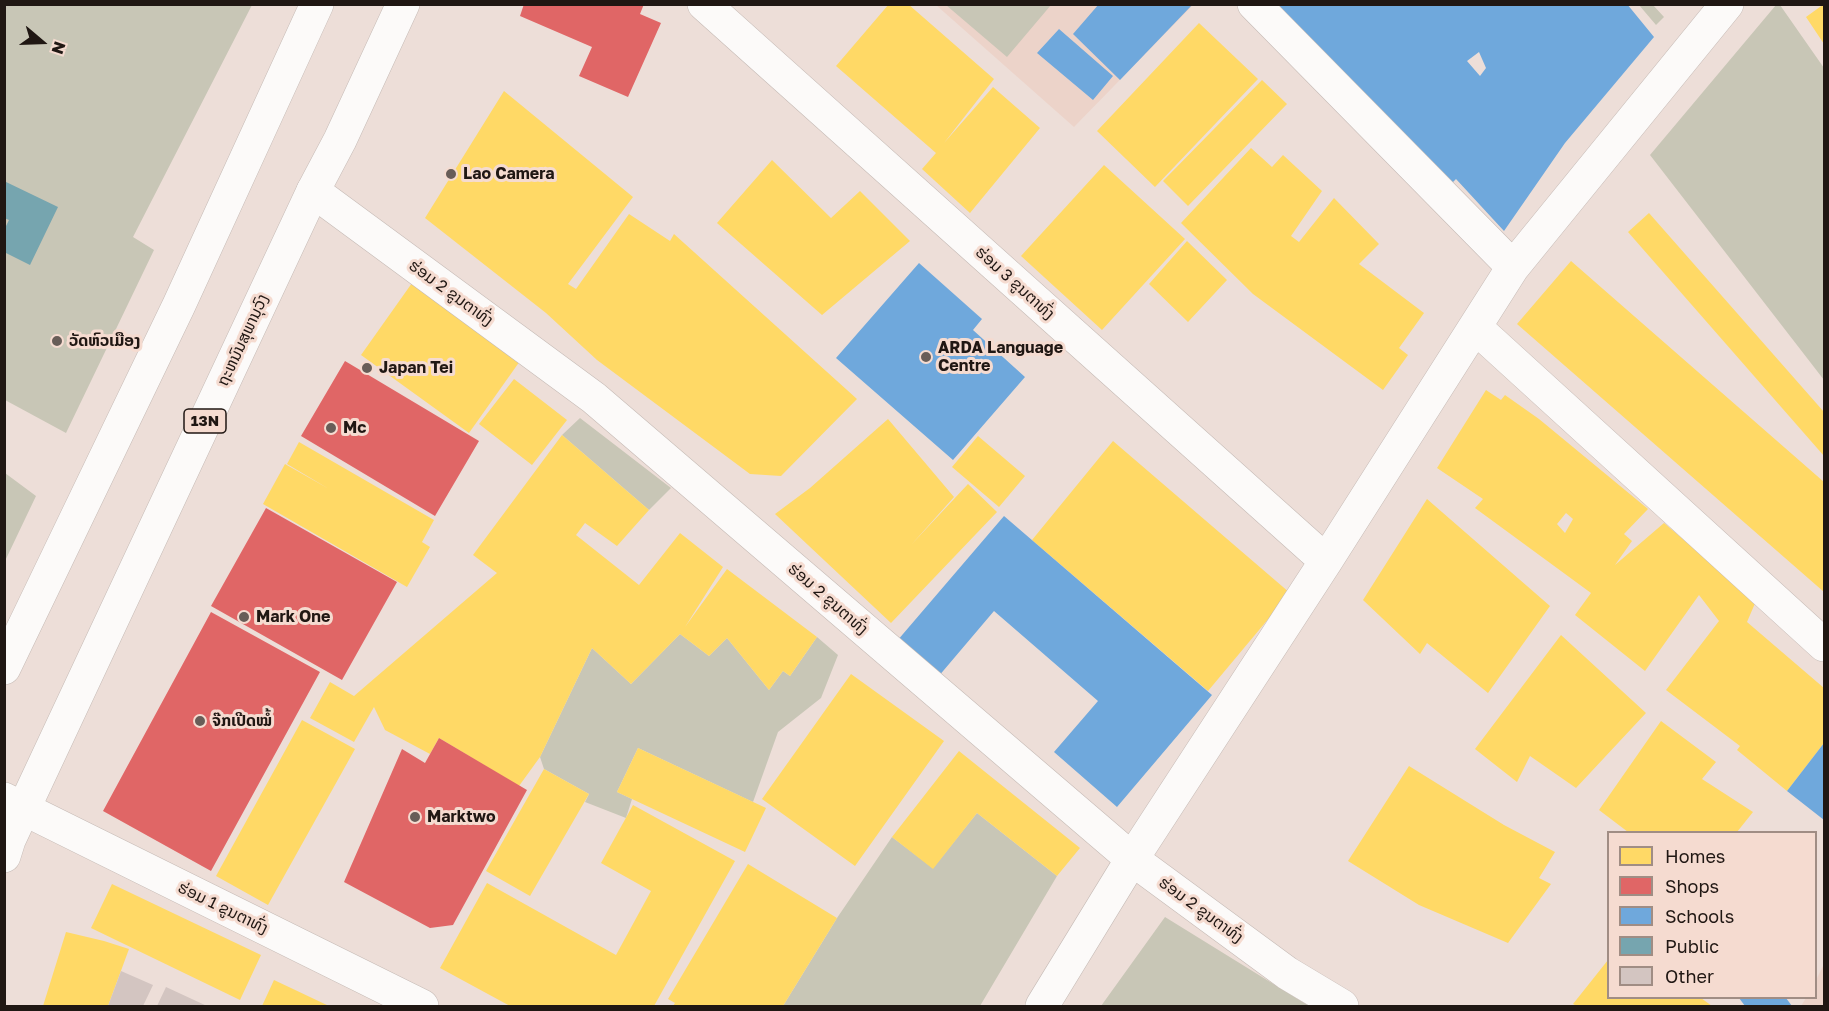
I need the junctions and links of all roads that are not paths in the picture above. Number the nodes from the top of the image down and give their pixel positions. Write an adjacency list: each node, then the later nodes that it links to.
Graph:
1 (317, 4): 11 (main road)
2 (403, 4): 6 (main road, ຖະຫນົນສຸພານຸວົງ / 13N)
3 (704, 4): 9 (main road, ຮ່ອມ 3 ຂູນຕາທົ່ງ)
4 (1254, 4): 7 (main road)
5 (1727, 4): 7 (main road)
6 (313, 191): 12 (main road, ຖະຫນົນສຸພານຸວົງ / 13N); 14 (main road, ຮ່ອມ 2 ຂູນຕາທົ່ງ)
7 (1514, 267): 8 (main road)
8 (1475, 327): 9 (main road); 10 (main road)
9 (1326, 561): 14 (main road)
10 (1824, 645)
11 (4, 668)
12 (14, 804): 13 (main road, ຖະຫນົນສຸພານຸວົງ / 13N); 15 (main road, ຮ່ອມ 1 ຂູນຕາທົ່ງ)
13 (7, 848)
14 (1132, 859): 16 (main road); 17 (main road, ຮ່ອມ 2 ຂູນຕາທົ່ງ)
15 (422, 1006)
16 (1042, 1006)
17 (1342, 1006)

